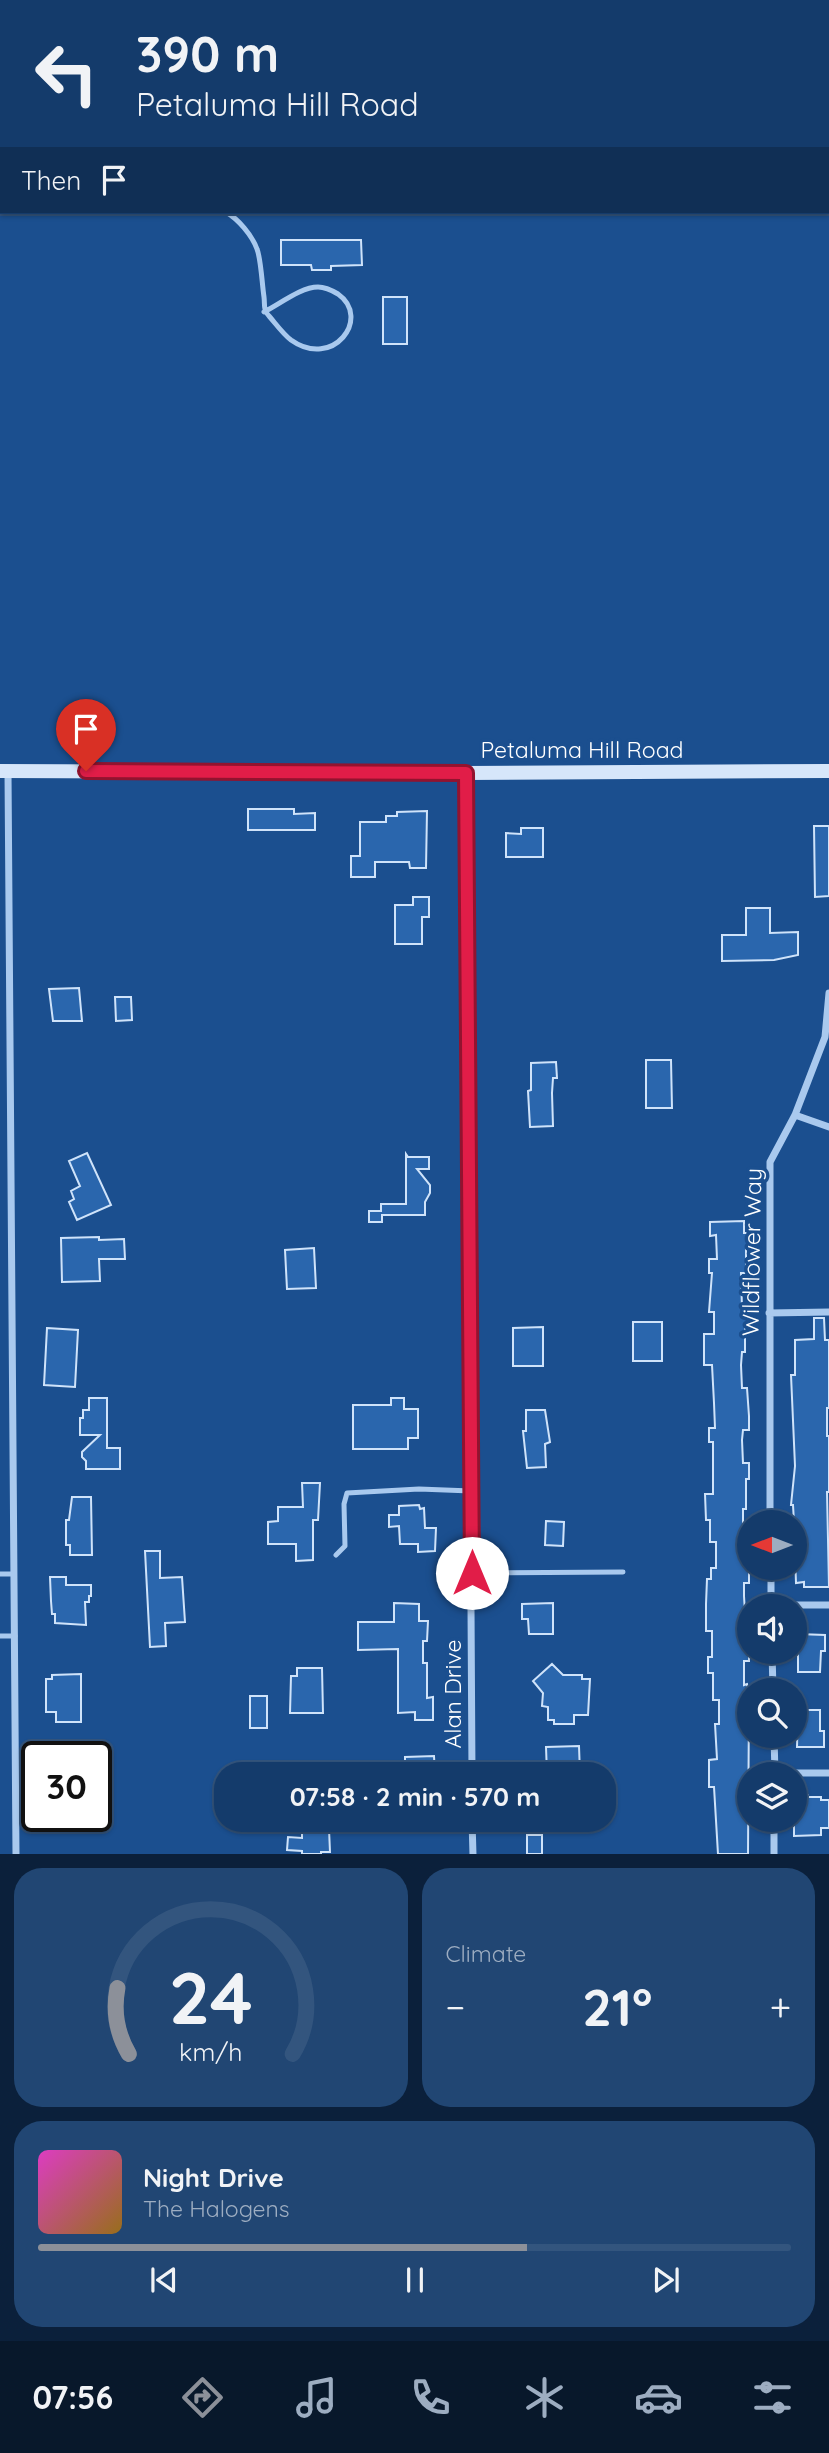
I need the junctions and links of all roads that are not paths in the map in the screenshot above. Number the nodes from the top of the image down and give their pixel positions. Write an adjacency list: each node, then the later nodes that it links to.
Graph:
1 (228, 214): 2 (lane)
2 (264, 312): 2 (lane)
3 (4, 771): 5 (main road, Petaluma Hill Road); 6 (street)
4 (829, 771): 5 (main road, Petaluma Hill Road)
5 (466, 773): 13 (street, Alan Drive)
6 (10, 979): 7 (lane); 19 (street)
7 (0, 980)
8 (829, 993): 9 (street, Wildflower Way)
9 (795, 1115): 10 (street); 12 (street, Wildflower Way)
10 (829, 1127)
11 (829, 1312): 12 (street)
12 (769, 1313): 14 (street, Wildflower Way)
13 (471, 1491): 15 (lane); 17 (street, Alan Drive)
14 (770, 1510)
15 (336, 1555)
16 (623, 1572): 17 (lane)
17 (472, 1573): 24 (street, Alan Drive)
18 (0, 1574): 19 (lane)
19 (14, 1574): 23 (street)
20 (807, 1605): 21 (street)
21 (829, 1605)
22 (0, 1636): 23 (lane)
23 (15, 1636): 29 (street)
24 (472, 1762)
25 (807, 1773): 26 (street)
26 (829, 1773)
27 (472, 1832): 30 (street)
28 (774, 1832): 31 (street)
29 (16, 1854)
30 (473, 1854)
31 (774, 1854)

